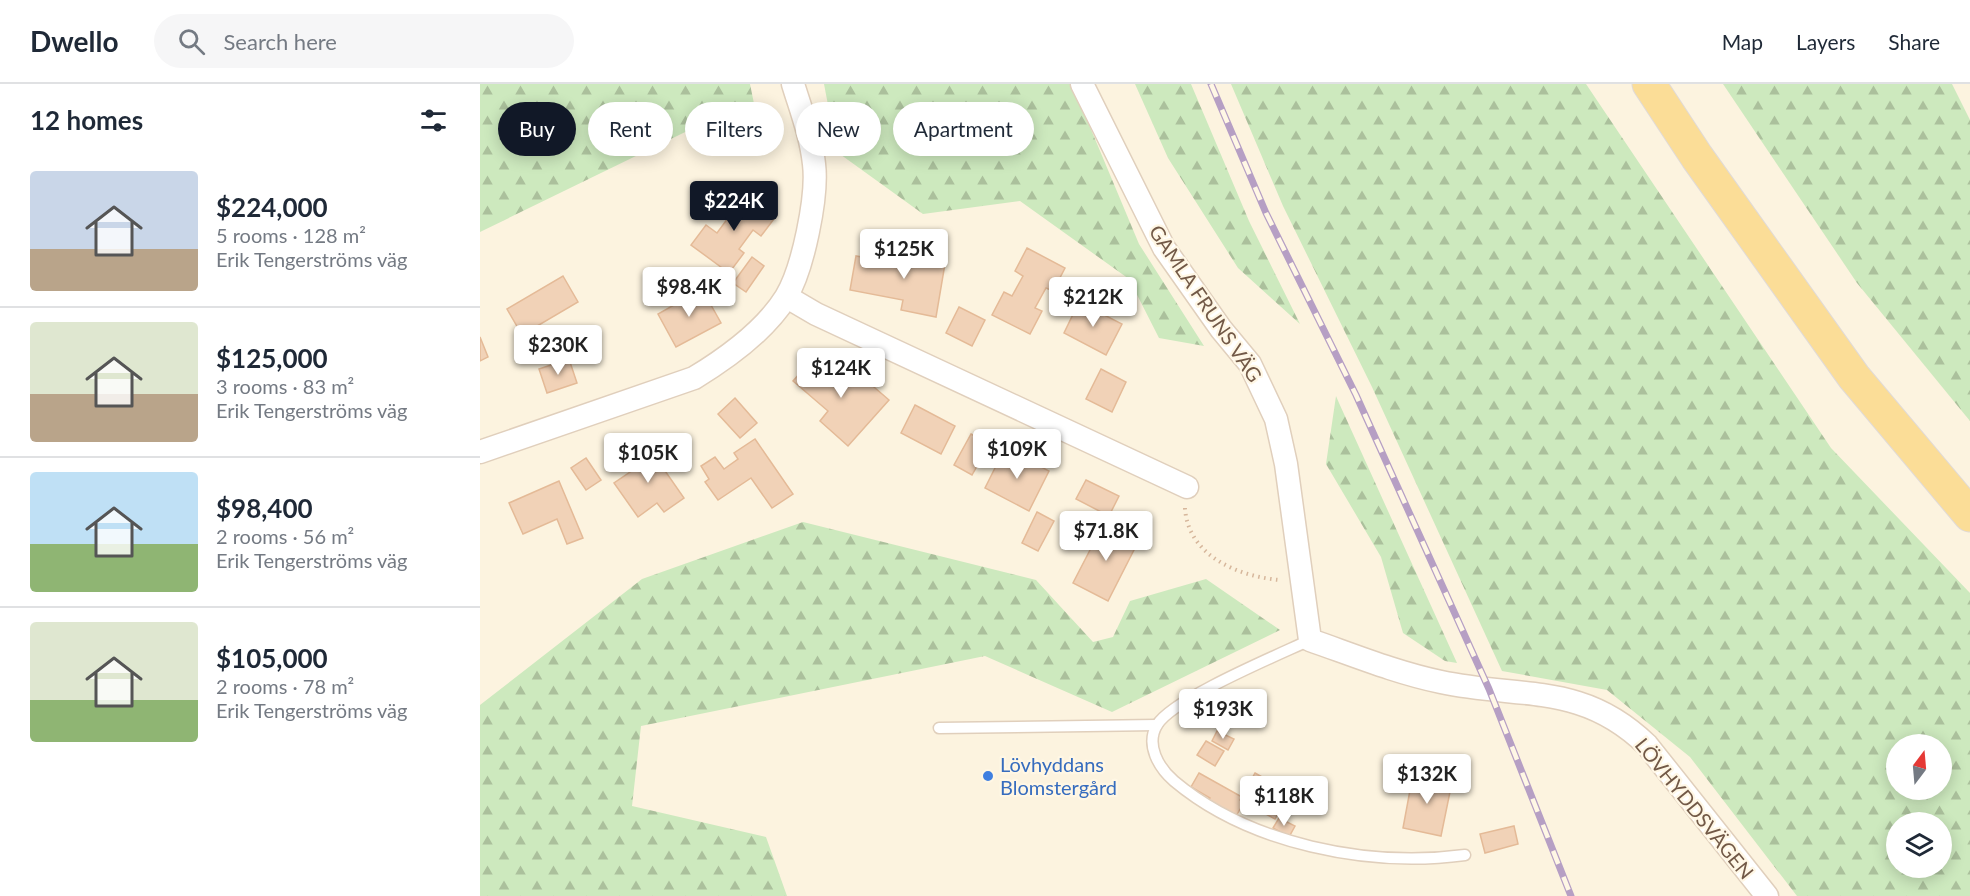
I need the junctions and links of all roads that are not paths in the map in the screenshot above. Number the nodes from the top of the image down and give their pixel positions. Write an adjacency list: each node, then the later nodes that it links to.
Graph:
1 (793, 84): 4 (street)
2 (1082, 84): 8 (street, GAMLA FRUNS VÄG)
3 (1649, 84): 7 (main road)
4 (786, 297): 5 (street); 6 (street)
5 (480, 452)
6 (1187, 487)
7 (1970, 515)
8 (1310, 640): 9 (lane); 12 (street, LÖVHYDDSVÄGEN)
9 (1157, 725): 10 (lane); 11 (lane)
10 (939, 728)
11 (1465, 855)
12 (1767, 896)

